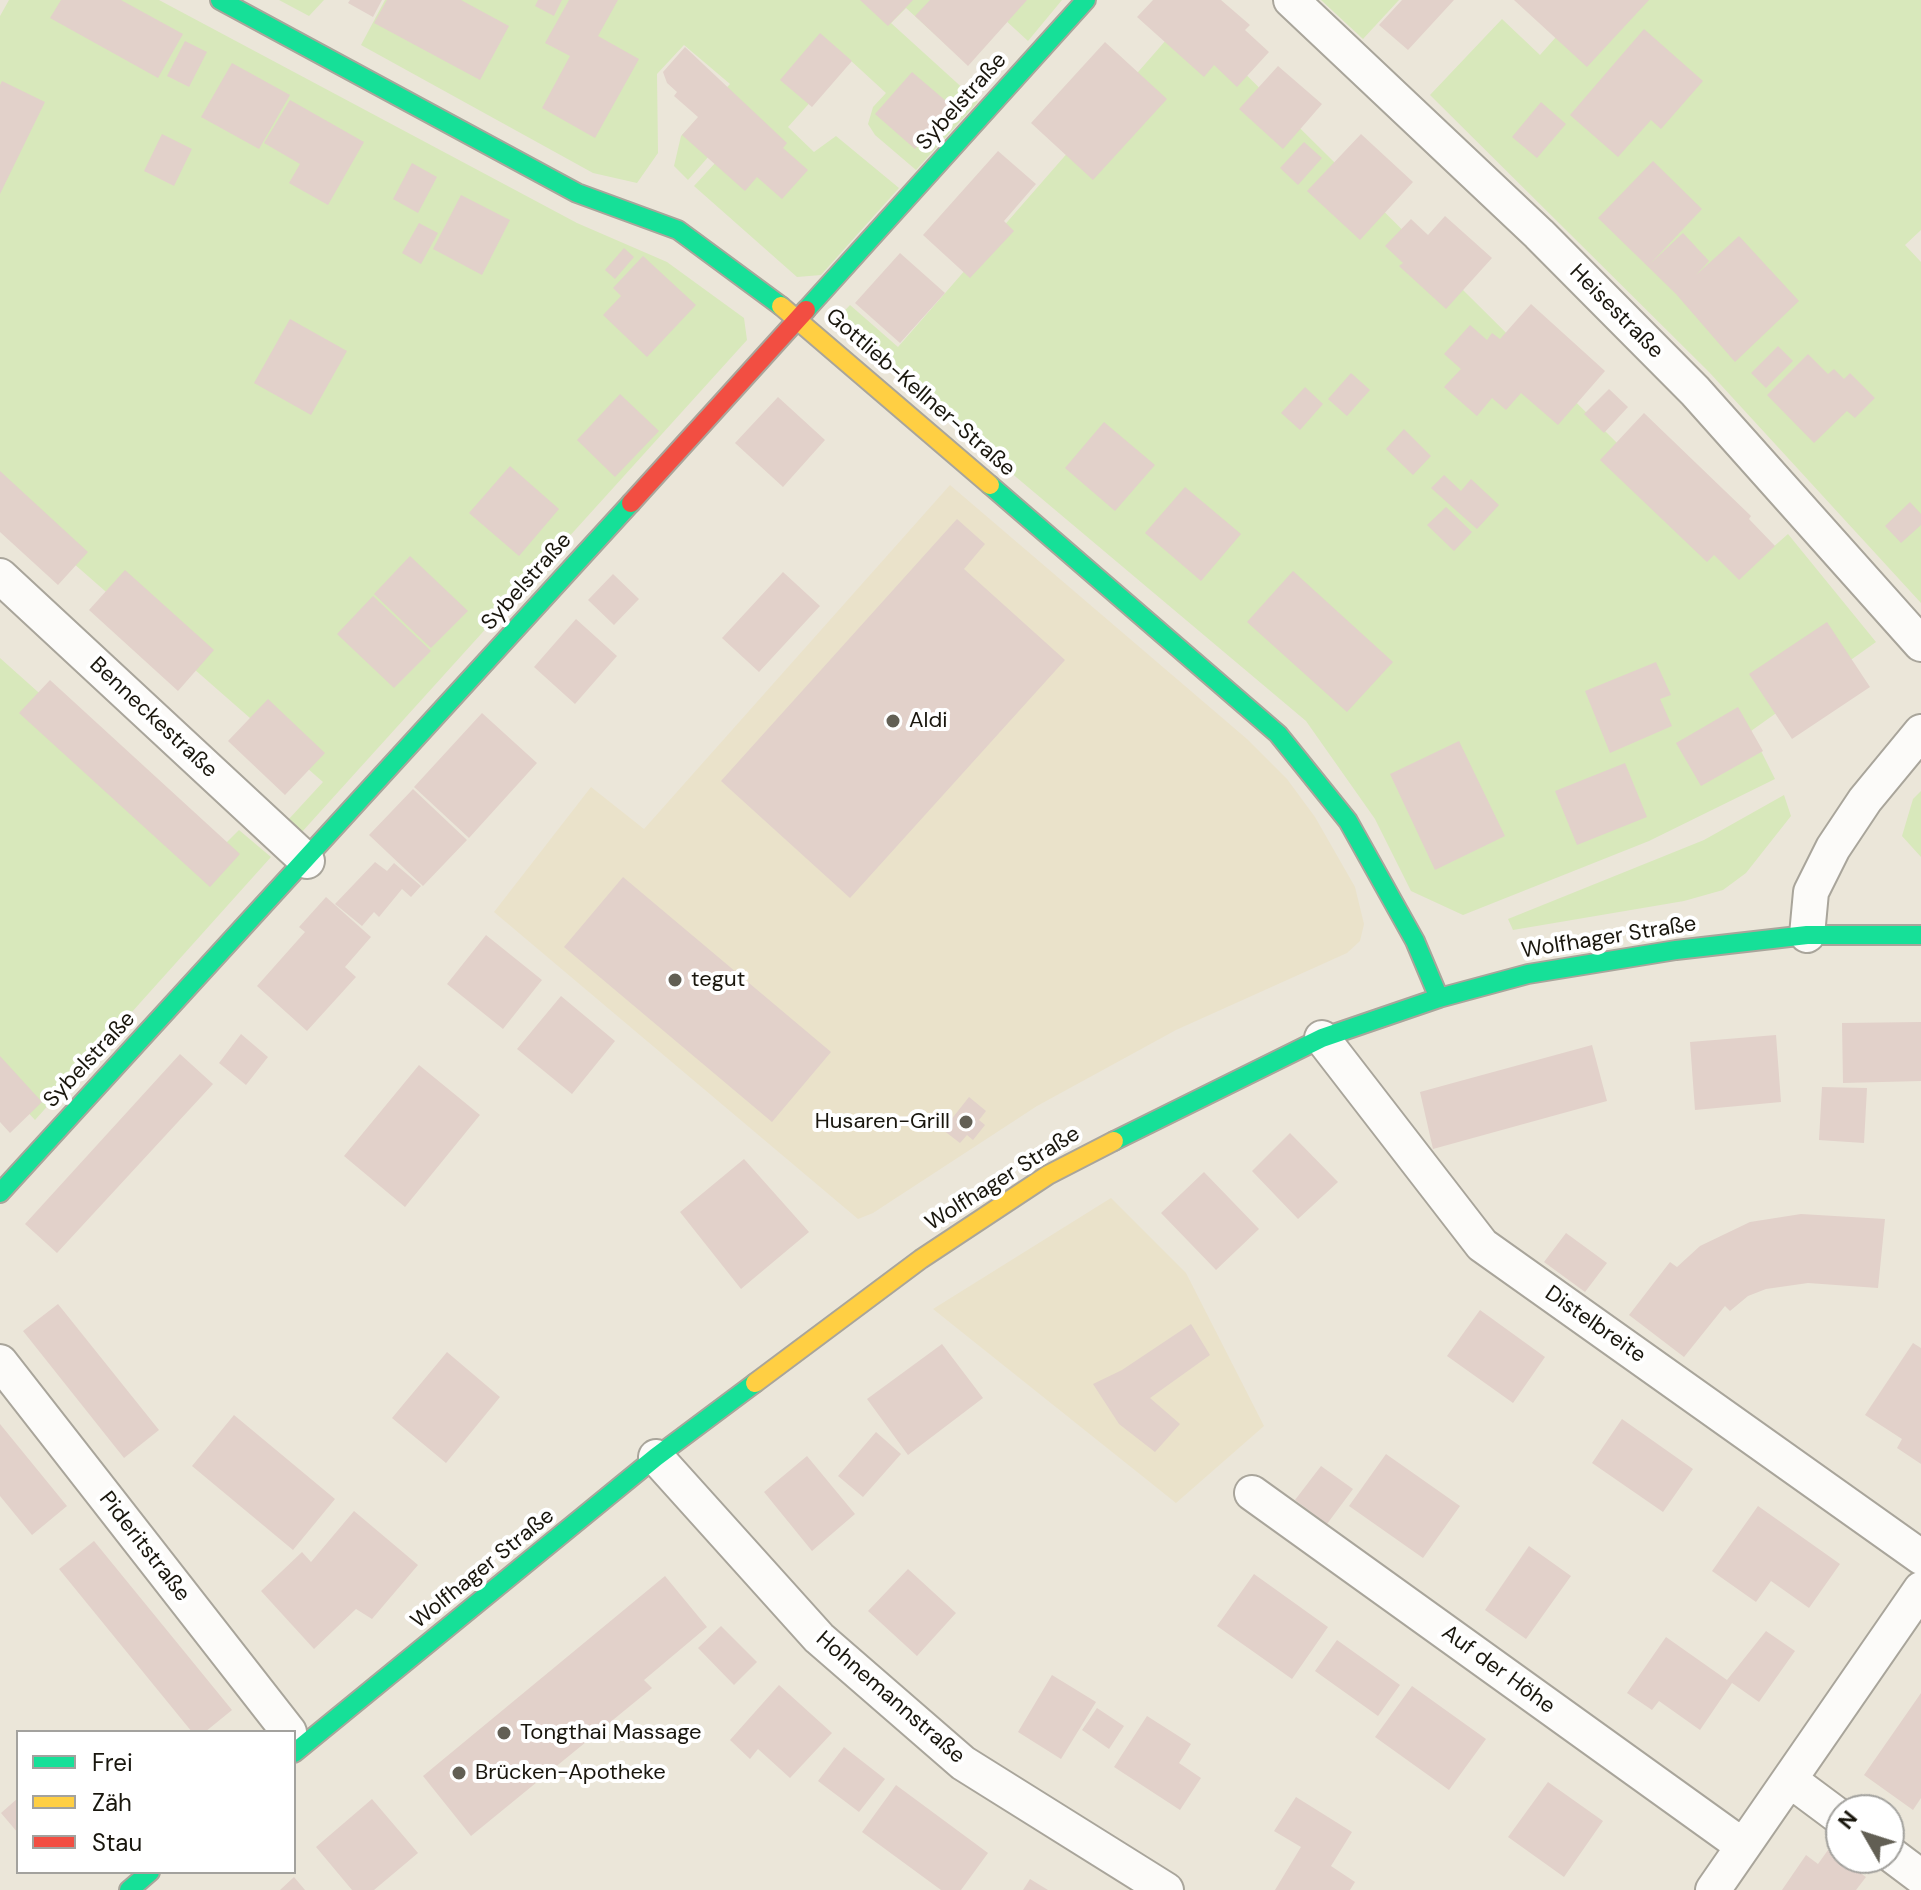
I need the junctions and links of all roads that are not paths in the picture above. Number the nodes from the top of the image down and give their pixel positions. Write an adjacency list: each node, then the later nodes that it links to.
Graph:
1 (220, 0): 4 (street, Gottlieb-Kellner-Straße)
2 (1086, 0): 4 (street, Sybelstraße)
3 (1291, 0): 6 (street, Heisestraße)
4 (798, 319): 8 (street, Sybelstraße); 11 (street, Gottlieb-Kellner-Straße)
5 (0, 576): 8 (street, Benneckestraße)
6 (1921, 644)
7 (1921, 732): 9 (street)
8 (307, 861): 13 (street, Sybelstraße)
9 (1807, 935): 10 (street, Wolfhager Straße); 11 (street, Wolfhager Straße)
10 (1921, 935)
11 (1439, 998): 12 (street, Wolfhager Straße)
12 (1322, 1038): 15 (street, Wolfhager Straße); 17 (street, Distelbreite)
13 (5, 1177)
14 (0, 1362): 19 (street, Pideritstraße)
15 (656, 1457): 20 (street, Wolfhager Straße); 26 (street, Hohnemannstraße)
16 (1252, 1493): 23 (street, Auf der Höhe)
17 (1921, 1557)
18 (1921, 1589): 21 (street)
19 (284, 1730)
20 (296, 1741)
21 (1790, 1780): 22 (street); 23 (street)
22 (1825, 1806)
23 (1743, 1846): 27 (street)
24 (148, 1874): 25 (street)
25 (129, 1890)
26 (1166, 1890)
27 (1713, 1890)

